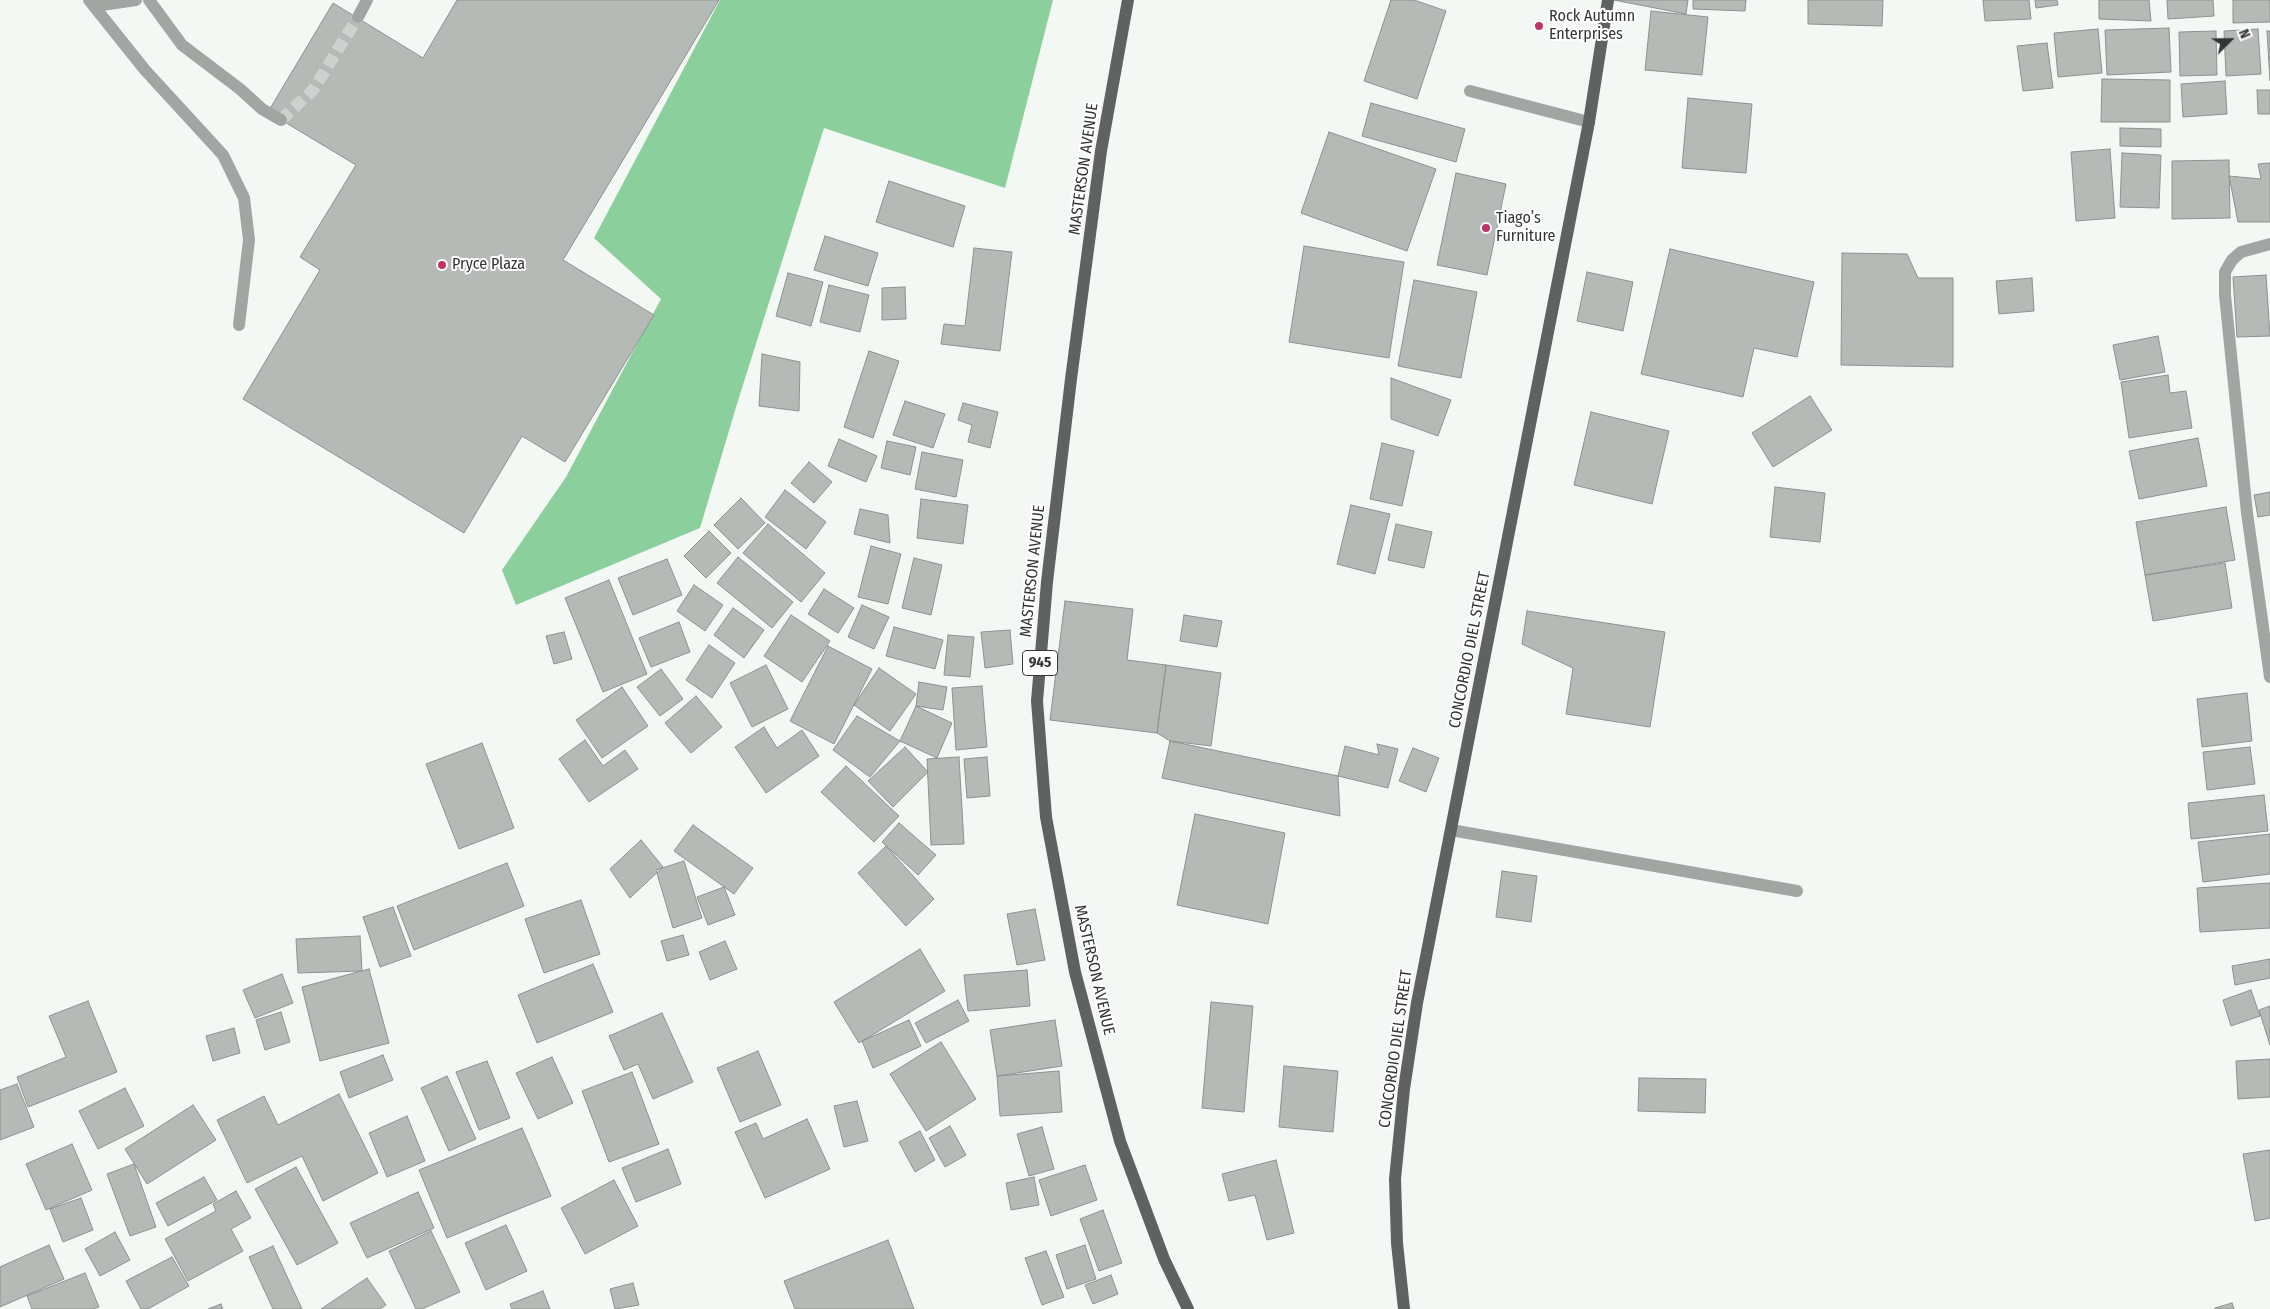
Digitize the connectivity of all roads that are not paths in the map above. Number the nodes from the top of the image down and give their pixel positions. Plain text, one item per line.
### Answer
1 (136, 0) edge
2 (149, 0) edge
3 (367, 0) edge
4 (1128, 0) edge
5 (1608, 0) edge
6 (92, 3) edge
7 (358, 17) tunnel mouth
8 (1470, 91) dead end
9 (282, 120) dead end
10 (1589, 122) junction
11 (2270, 244) edge
12 (239, 325) dead end
13 (2270, 676) edge
14 (1451, 830) junction
15 (1797, 891) dead end
16 (1188, 1309) edge
17 (1404, 1309) edge

1 - 6 street
2 - 9 street
3 - 7 street
4 - 16 main road, MASTERSON AVENUE / 945
5 - 10 main road, CONCORDIO DIEL STREET
6 - 12 street
8 - 10 street
10 - 14 main road, CONCORDIO DIEL STREET
11 - 13 street
14 - 15 street
14 - 17 main road, CONCORDIO DIEL STREET

